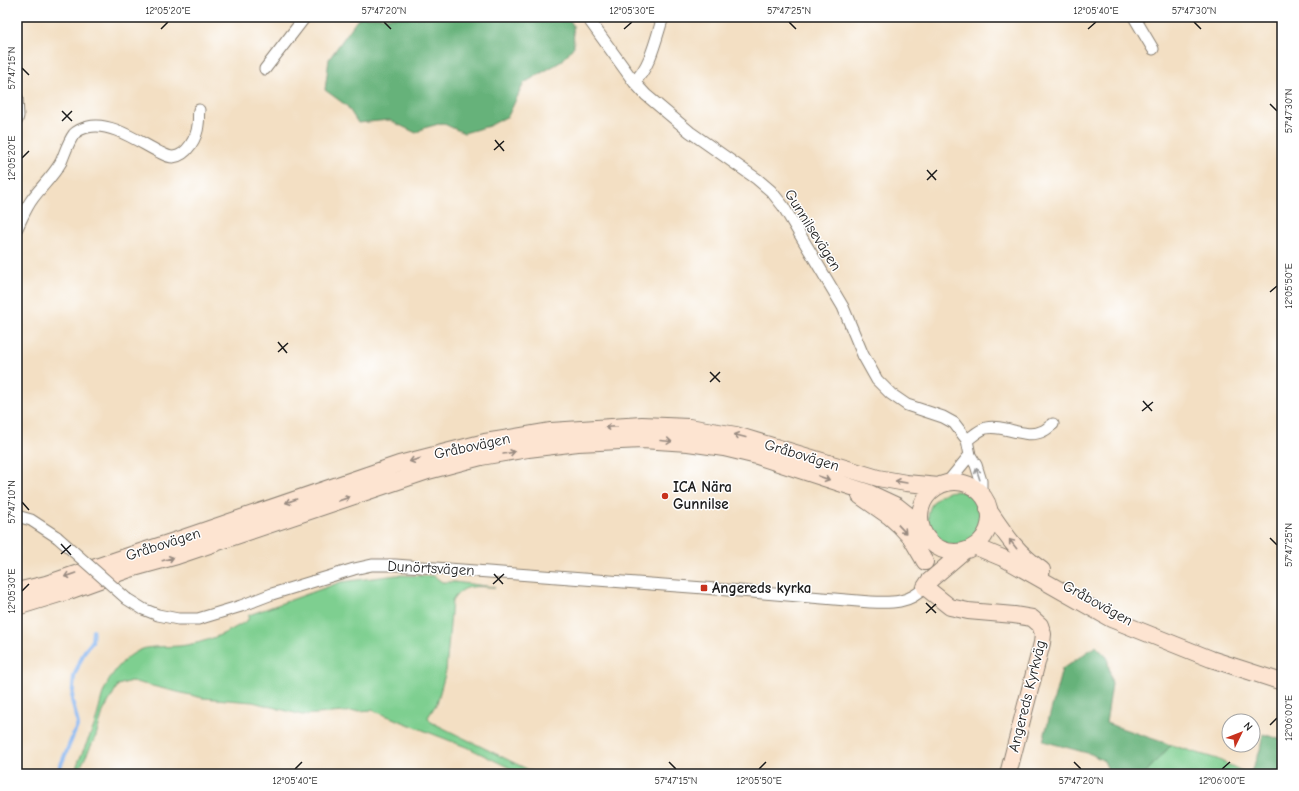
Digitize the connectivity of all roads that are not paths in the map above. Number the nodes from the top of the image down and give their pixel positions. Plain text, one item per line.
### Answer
1 (305, 17) edge
2 (587, 17) edge
3 (663, 17) edge
4 (1134, 17) edge
5 (1153, 49) dead end
6 (265, 69) dead end
7 (634, 82) junction
8 (17, 97) edge
9 (199, 110) dead end
10 (17, 120) edge
11 (17, 228) edge
12 (1053, 424) dead end
13 (968, 440) junction
14 (970, 455) junction
15 (943, 485) junction
16 (849, 487) junction
17 (981, 494) junction
18 (988, 509) junction
19 (17, 516) edge
20 (921, 525) junction
21 (929, 541) junction
22 (969, 549) junction
23 (925, 562) junction
24 (927, 584) junction
25 (17, 591) edge
26 (17, 607) edge
27 (1163, 640) junction
28 (1282, 682) edge
29 (1008, 774) edge

1 - 6 street
2 - 7 street, Gunnilsevägen
3 - 7 street
4 - 5 street
7 - 13 street, Gunnilsevägen
8 - 10 street
9 - 11 street
12 - 13 street
13 - 14 street
14 - 15 street
17 -> 14 street
15 - 17 main road
15 - 20 main road
15 -> 25 main road, Gråbovägen
16 - 20 main road, Gråbovägen
16 -> 23 main road
26 -> 16 main road, Gråbovägen
17 - 18 main road
18 - 22 main road
27 -> 18 main road, Gråbovägen
19 - 24 street, Dunörtsvägen, bridge
20 - 21 main road
21 - 22 main road
21 - 23 main road
22 - 24 main road, Dunörtsvägen
22 - 27 main road, Gråbovägen
23 - 24 main road
24 - 29 main road, Angereds Kyrkväg
27 - 28 main road, Gråbovägen

